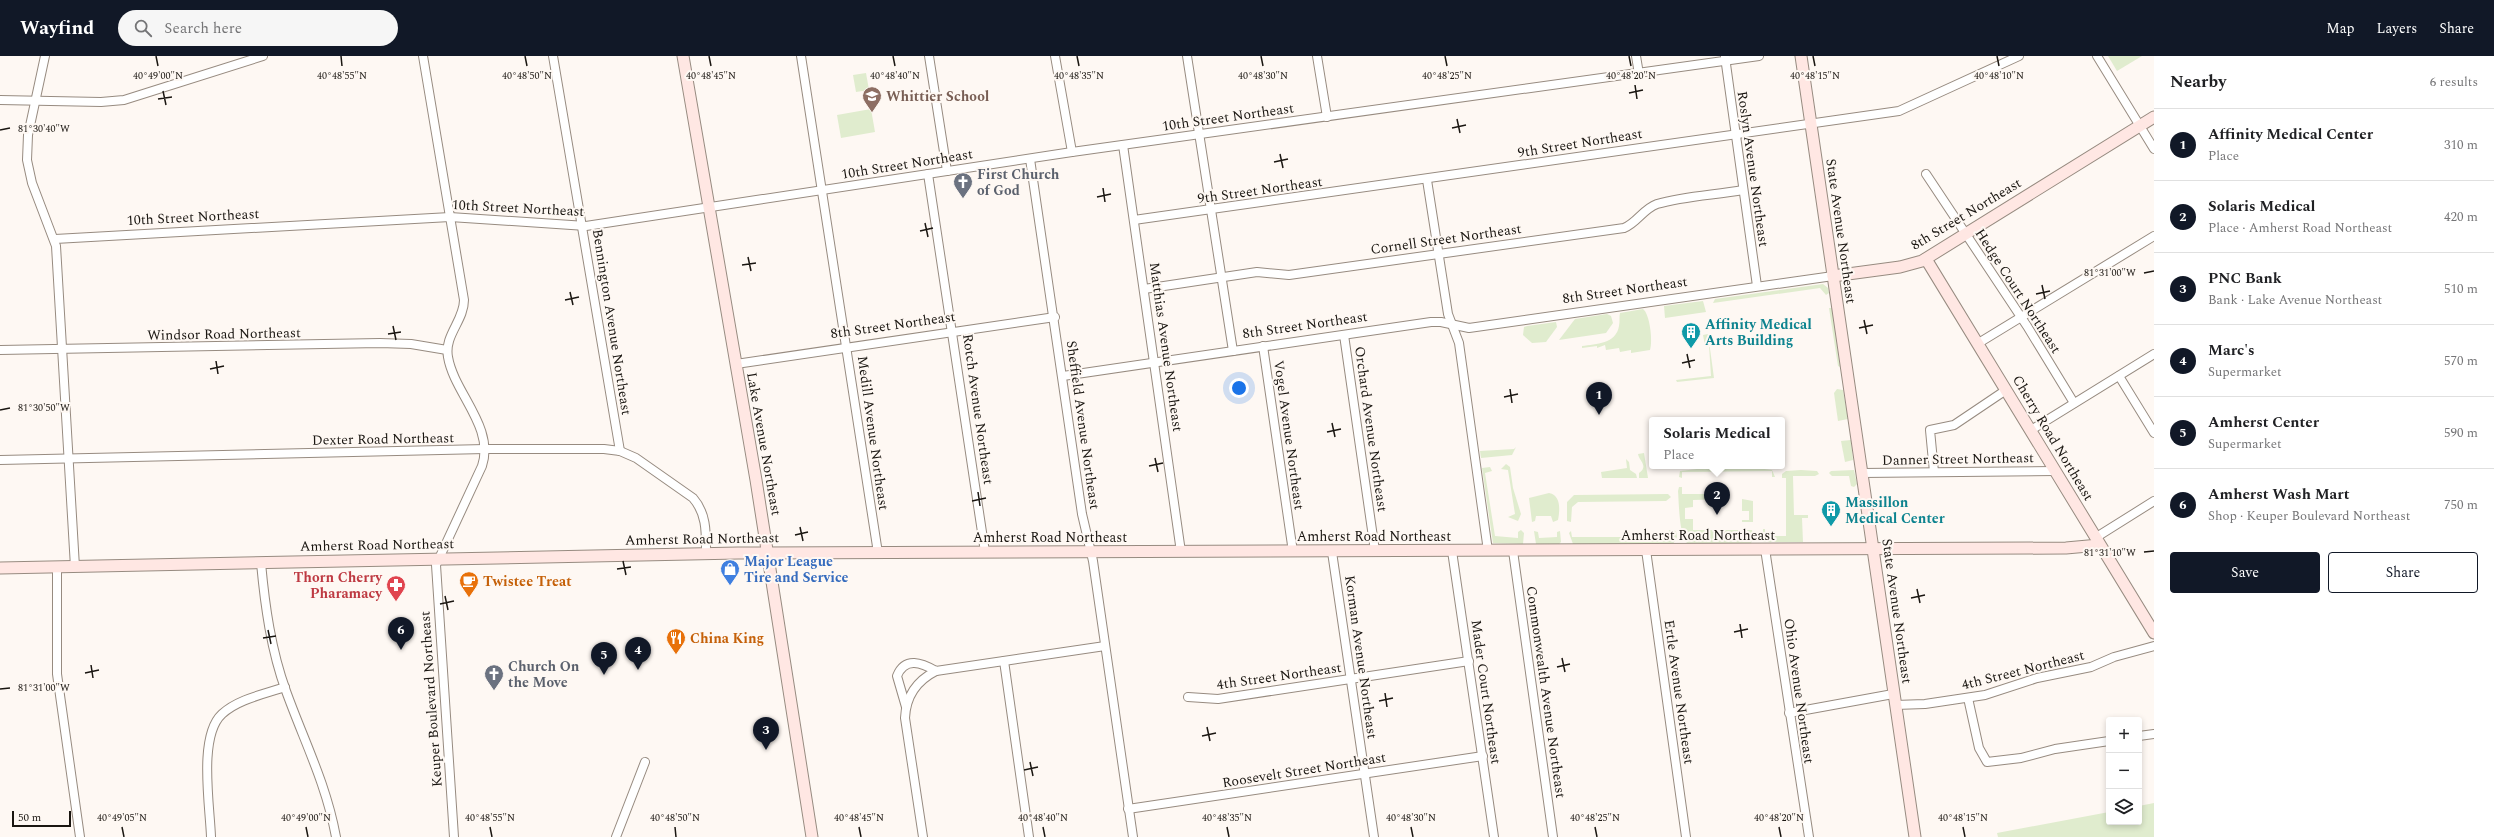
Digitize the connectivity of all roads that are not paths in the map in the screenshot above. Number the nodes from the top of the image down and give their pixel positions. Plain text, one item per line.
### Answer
1 (45, 56) edge
2 (264, 56) edge
3 (423, 56) edge
4 (554, 56) edge
5 (683, 56) edge
6 (801, 56) edge
7 (929, 56) edge
8 (1055, 56) edge
9 (1187, 56) edge
10 (1317, 56) edge
11 (1636, 56) edge
12 (1759, 56) edge
13 (1801, 56) edge
14 (2019, 56) edge
15 (2097, 56) edge
16 (1725, 58) edge
17 (1639, 74) junction
18 (0, 100) edge
19 (34, 100) junction
20 (1327, 117) junction
21 (2154, 117) edge
22 (1811, 124) junction
23 (2140, 126) junction
24 (1200, 134) junction
25 (1734, 134) junction
26 (1123, 145) junction
27 (2154, 149) edge
28 (1072, 152) junction
29 (1030, 159) junction
30 (948, 171) junction
31 (928, 174) junction
32 (1926, 174) dead end
33 (1427, 180) junction
34 (823, 190) junction
35 (1743, 190) junction
36 (710, 207) junction
37 (1212, 210) junction
38 (450, 217) junction
39 (1134, 220) junction
40 (583, 226) junction
41 (1966, 233) junction
42 (2154, 236) edge
43 (54, 239) junction
44 (1438, 253) junction
45 (1926, 259) junction
46 (1833, 276) junction
47 (1222, 278) junction
48 (1757, 286) junction
49 (1144, 289) junction
50 (1054, 317) junction
51 (2021, 318) junction
52 (1452, 324) junction
53 (953, 332) junction
54 (1344, 335) junction
55 (1977, 344) junction
56 (1262, 346) junction
57 (847, 347) junction
58 (0, 350) edge
59 (63, 350) junction
60 (447, 350) junction
61 (1233, 351) junction
62 (2154, 354) edge
63 (1155, 362) junction
64 (736, 364) junction
65 (1063, 376) junction
66 (2119, 376) junction
67 (2006, 390) junction
68 (2074, 403) junction
69 (2031, 430) junction
70 (2154, 433) edge
71 (485, 449) junction
72 (620, 451) junction
73 (69, 458) junction
74 (0, 460) edge
75 (2055, 471) junction
76 (1934, 472) junction
77 (1862, 473) junction
78 (2154, 501) edge
79 (2097, 542) junction
80 (1873, 548) junction
81 (1765, 549) junction
82 (1646, 550) junction
83 (1452, 551) junction
84 (1488, 551) junction
85 (1513, 551) junction
86 (985, 552) junction
87 (1091, 552) junction
88 (1181, 552) junction
89 (1293, 552) junction
90 (1332, 552) junction
91 (1375, 552) junction
92 (768, 553) junction
93 (878, 553) junction
94 (706, 554) junction
95 (437, 559) junction
96 (261, 563) junction
97 (57, 567) junction
98 (75, 567) junction
99 (0, 568) edge
100 (2154, 633) edge
101 (1105, 646) junction
102 (2154, 646) edge
103 (1004, 661) junction
104 (1469, 661) junction
105 (936, 671) junction
106 (1351, 679) junction
107 (285, 687) junction
108 (1188, 697) dead end
109 (1968, 698) junction
110 (1894, 700) junction
111 (906, 707) junction
112 (1789, 713) junction
113 (2154, 734) edge
114 (2142, 736) edge
115 (2106, 742) edge
116 (1483, 756) junction
117 (645, 762) dead end
118 (1365, 774) junction
119 (1128, 809) junction
120 (80, 837) edge
121 (211, 837) edge
122 (336, 837) edge
123 (454, 837) edge
124 (616, 837) edge
125 (812, 837) edge
126 (923, 837) edge
127 (1029, 837) edge
128 (1133, 837) edge
129 (1374, 837) edge
130 (1494, 837) edge
131 (1553, 837) edge
132 (1686, 837) edge
133 (1809, 837) edge
134 (1915, 837) edge

1 - 19 street
2 - 19 street
3 - 38 street
4 - 40 street, Bennington Avenue Northeast
5 - 36 street, Lake Avenue Northeast
6 - 34 street, Medill Avenue Northeast
7 - 30 street
8 - 28 street
9 - 24 street
10 - 20 street
11 - 17 street
12 - 16 street, 10th Street Northeast
13 - 22 street, State Avenue Northeast
14 - 22 street, 9th Street Northeast
15 - 23 street
16 - 17 street, 10th Street Northeast
16 - 25 street, Roslyn Avenue Northeast
17 - 20 street, 10th Street Northeast
18 - 19 street
19 - 43 street
20 - 24 street, 10th Street Northeast
21 - 23 street, 8th Street Northeast
22 - 25 street, 9th Street Northeast
22 - 46 street, State Avenue Northeast
23 - 27 street
23 - 41 street, 8th Street Northeast
24 - 26 street, 10th Street Northeast
24 - 37 street
25 - 33 street, 9th Street Northeast
25 - 35 street, Roslyn Avenue Northeast
26 - 28 street, 10th Street Northeast
26 - 39 street, Matthias Avenue Northeast
28 - 29 street, 10th Street Northeast
29 - 30 street, 10th Street Northeast
29 - 50 street, Sheffield Avenue Northeast
30 - 31 street, 10th Street Northeast
31 - 34 street, 10th Street Northeast
31 - 53 street, Rotch Avenue Northeast
32 - 41 street, Hedge Court Northeast
33 - 37 street, 9th Street Northeast
33 - 44 street
34 - 36 street, 10th Street Northeast
34 - 57 street, Medill Avenue Northeast
35 - 44 street, Cornell Street Northeast
35 - 48 street, Roslyn Avenue Northeast
36 - 40 street, 10th Street Northeast
36 - 64 street, Lake Avenue Northeast
37 - 39 street, 9th Street Northeast
37 - 47 street
38 - 40 street, 10th Street Northeast
38 - 43 street, 10th Street Northeast
38 - 60 street
39 - 49 street, Matthias Avenue Northeast
40 - 72 street, Bennington Avenue Northeast
41 - 45 street, 8th Street Northeast
41 - 51 street, Hedge Court Northeast
42 - 51 street
43 - 59 street
44 - 47 street, Cornell Street Northeast
44 - 52 street
45 - 46 street, 8th Street Northeast
45 - 55 street, Cherry Road Northeast
46 - 48 street, 8th Street Northeast
46 - 77 street, State Avenue Northeast
47 - 49 street, Cornell Street Northeast
47 - 61 street
48 - 52 street, 8th Street Northeast
49 - 63 street, Matthias Avenue Northeast
50 - 53 street, 8th Street Northeast
50 - 65 street, Sheffield Avenue Northeast
51 - 55 street
51 - 68 street, Hedge Court Northeast
52 - 54 street, 8th Street Northeast
52 - 84 street
53 - 57 street, 8th Street Northeast
53 - 86 street, Rotch Avenue Northeast
54 - 56 street, 8th Street Northeast
54 - 91 street, Orchard Avenue Northeast
55 - 67 street, Cherry Road Northeast
56 - 61 street, 8th Street Northeast
56 - 89 street, Vogel Avenue Northeast
57 - 64 street, 8th Street Northeast
57 - 93 street, Medill Avenue Northeast
58 - 59 street, Windsor Road Northeast
59 - 60 street, Windsor Road Northeast
59 - 73 street
60 - 71 street
61 - 63 street, 8th Street Northeast
62 - 66 street
63 - 65 street, 8th Street Northeast
63 - 88 street, Matthias Avenue Northeast
64 - 92 street, Lake Avenue Northeast
65 - 87 street, Sheffield Avenue Northeast
66 - 68 street
66 - 70 street
67 - 69 street, Cherry Road Northeast
67 - 76 street
68 - 69 street
69 - 75 street, Cherry Road Northeast
71 - 72 street, Dexter Road Northeast
71 - 73 street, Dexter Road Northeast
71 - 95 street
72 - 94 street, Dexter Road Northeast
73 - 74 street, Dexter Road Northeast
73 - 98 street
75 - 76 street, Danner Street Northeast
75 - 79 street, Cherry Road Northeast
76 - 77 street, Danner Street Northeast
77 - 80 street, State Avenue Northeast
78 - 79 street
79 - 80 street, Amherst Road Northeast
79 - 100 street, Cherry Road Northeast
80 - 81 street, Amherst Road Northeast
80 - 110 street, State Avenue Northeast
81 - 82 street, Amherst Road Northeast
81 - 112 street, Ohio Avenue Northeast
82 - 85 street, Amherst Road Northeast
82 - 132 street, Ertle Avenue Northeast
83 - 84 street, Amherst Road Northeast
83 - 91 street, Amherst Road Northeast
83 - 104 street, Mader Court Northeast
84 - 85 street, Amherst Road Northeast
85 - 131 street, Commonwealth Avenue Northeast
86 - 87 street, Amherst Road Northeast
86 - 93 street, Amherst Road Northeast
87 - 88 street, Amherst Road Northeast
87 - 101 street, Sheffield Avenue Northeast
88 - 89 street, Amherst Road Northeast
89 - 90 street, Amherst Road Northeast
90 - 91 street, Amherst Road Northeast
90 - 106 street, Korman Avenue Northeast
92 - 93 street, Amherst Road Northeast
92 - 94 street, Amherst Road Northeast
92 - 125 street, Lake Avenue Northeast
94 - 95 street, Amherst Road Northeast
95 - 96 street, Amherst Road Northeast
95 - 123 street, Keuper Boulevard Northeast
96 - 98 street, Amherst Road Northeast
96 - 107 street
97 - 98 street, Amherst Road Northeast
97 - 99 street, Amherst Road Northeast
97 - 120 street
101 - 103 street
101 - 119 street, Sheffield Avenue Northeast
102 - 109 street, 4th Street Northeast
103 - 105 street
103 - 127 street
104 - 106 street, 4th Street Northeast
104 - 116 street, Mader Court Northeast
105 - 111 street
105 - 111 street
106 - 108 street, 4th Street Northeast
106 - 118 street, Korman Avenue Northeast
107 - 121 street
107 - 122 street
109 - 110 street, 4th Street Northeast
109 - 115 street
110 - 112 street, 4th Street Northeast
110 - 134 street, State Avenue Northeast
111 - 126 street
112 - 133 street, Ohio Avenue Northeast
113 - 114 street
116 - 118 street, Roosevelt Street Northeast
116 - 130 street, Mader Court Northeast
117 - 124 street
118 - 119 street, Roosevelt Street Northeast
118 - 129 street, Korman Avenue Northeast
119 - 128 street, Sheffield Avenue Northeast

